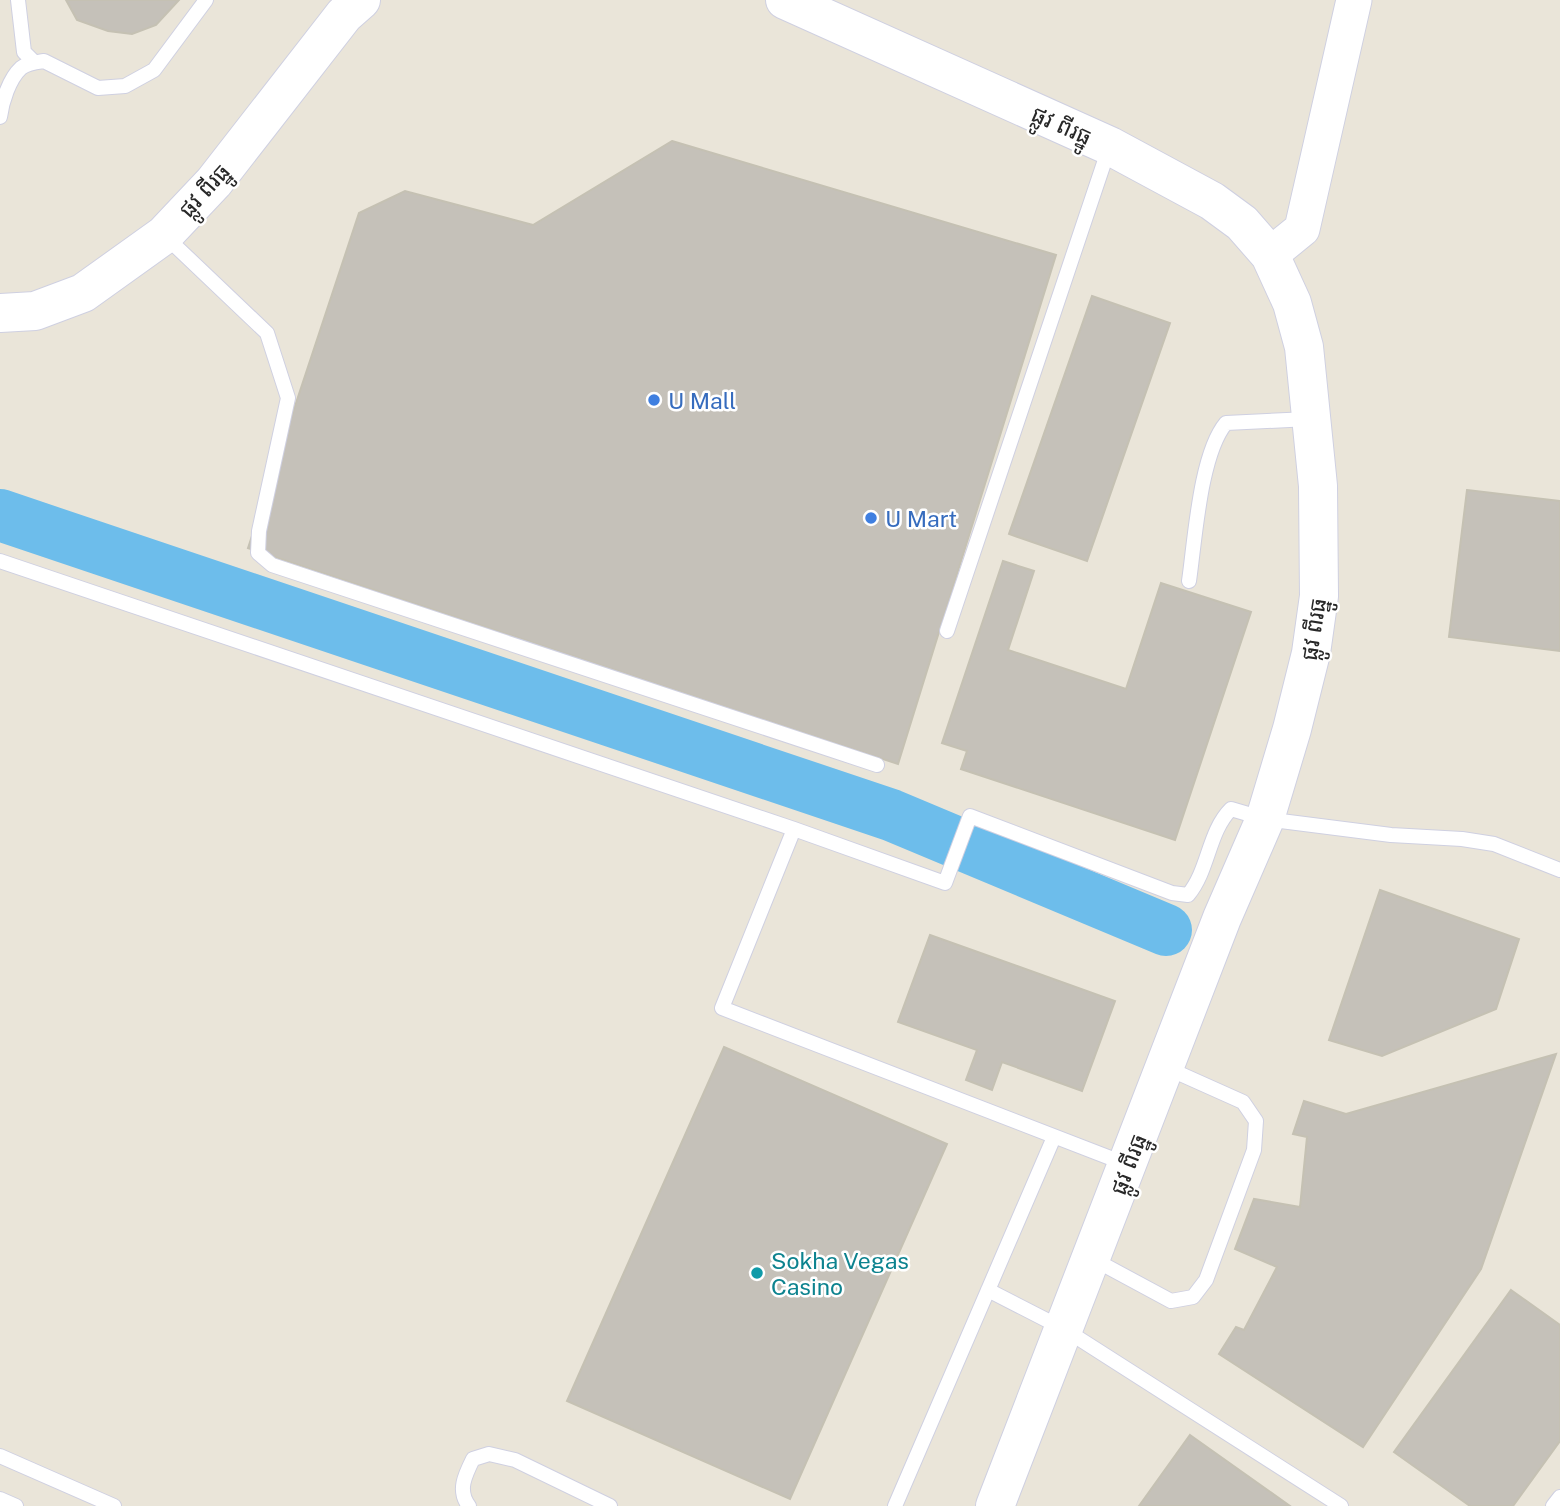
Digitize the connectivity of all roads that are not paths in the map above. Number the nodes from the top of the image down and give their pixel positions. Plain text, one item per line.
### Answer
1 (18, 0) edge
2 (206, 0) edge
3 (361, 0) edge
4 (785, 0) edge
5 (1354, 0) edge
6 (34, 62) junction
7 (1, 98) edge
8 (0, 117) edge
9 (1110, 146) junction
10 (164, 234) junction
11 (1270, 255) junction
12 (0, 313) edge
13 (1312, 419) junction
14 (0, 561) edge
15 (1189, 581) dead end
16 (947, 631) dead end
17 (877, 765) dead end
18 (1265, 819) junction
19 (794, 829) junction
20 (1560, 870) edge
21 (1165, 1068) junction
22 (1054, 1137) junction
23 (1128, 1164) junction
24 (1091, 1258) junction
25 (988, 1290) junction
26 (1063, 1329) junction
27 (0, 1456) edge
28 (1560, 1497) edge
29 (0, 1499) edge
30 (16, 1506) edge
31 (114, 1506) edge
32 (469, 1506) edge
33 (610, 1506) edge
34 (895, 1506) edge
35 (995, 1506) edge
36 (1341, 1506) edge
37 (1553, 1506) edge

1 - 6 lane
2 - 6 lane
3 - 10 main road, ផ្លូវ ពីរធ្នូ
4 - 9 main road, ផ្លូវ ពីរធ្នូ
5 - 11 street
6 - 7 lane
7 - 8 lane
9 - 11 main road, ផ្លូវ ពីរធ្នូ
9 - 16 lane
10 - 12 main road, ផ្លូវ ពីរធ្នូ
10 - 17 lane
11 - 13 main road, ផ្លូវ ពីរធ្នូ
13 - 15 lane
13 - 18 main road, ផ្លូវ ពីរធ្នូ
14 - 19 lane
18 - 19 lane
18 - 20 lane
18 - 21 main road, ផ្លូវ ពីរធ្នូ
19 - 22 lane
21 - 23 main road, ផ្លូវ ពីរធ្នូ
21 - 24 lane
22 - 23 lane
22 - 25 lane
23 - 24 main road, ផ្លូវ ពីរធ្នូ
24 - 26 main road, ផ្លូវ ពីរធ្នូ
25 - 26 lane
25 - 34 lane
26 - 35 main road, ផ្លូវ ពីរធ្នូ
26 - 36 lane
27 - 31 lane
28 - 37 lane
29 - 30 lane
32 - 33 lane

